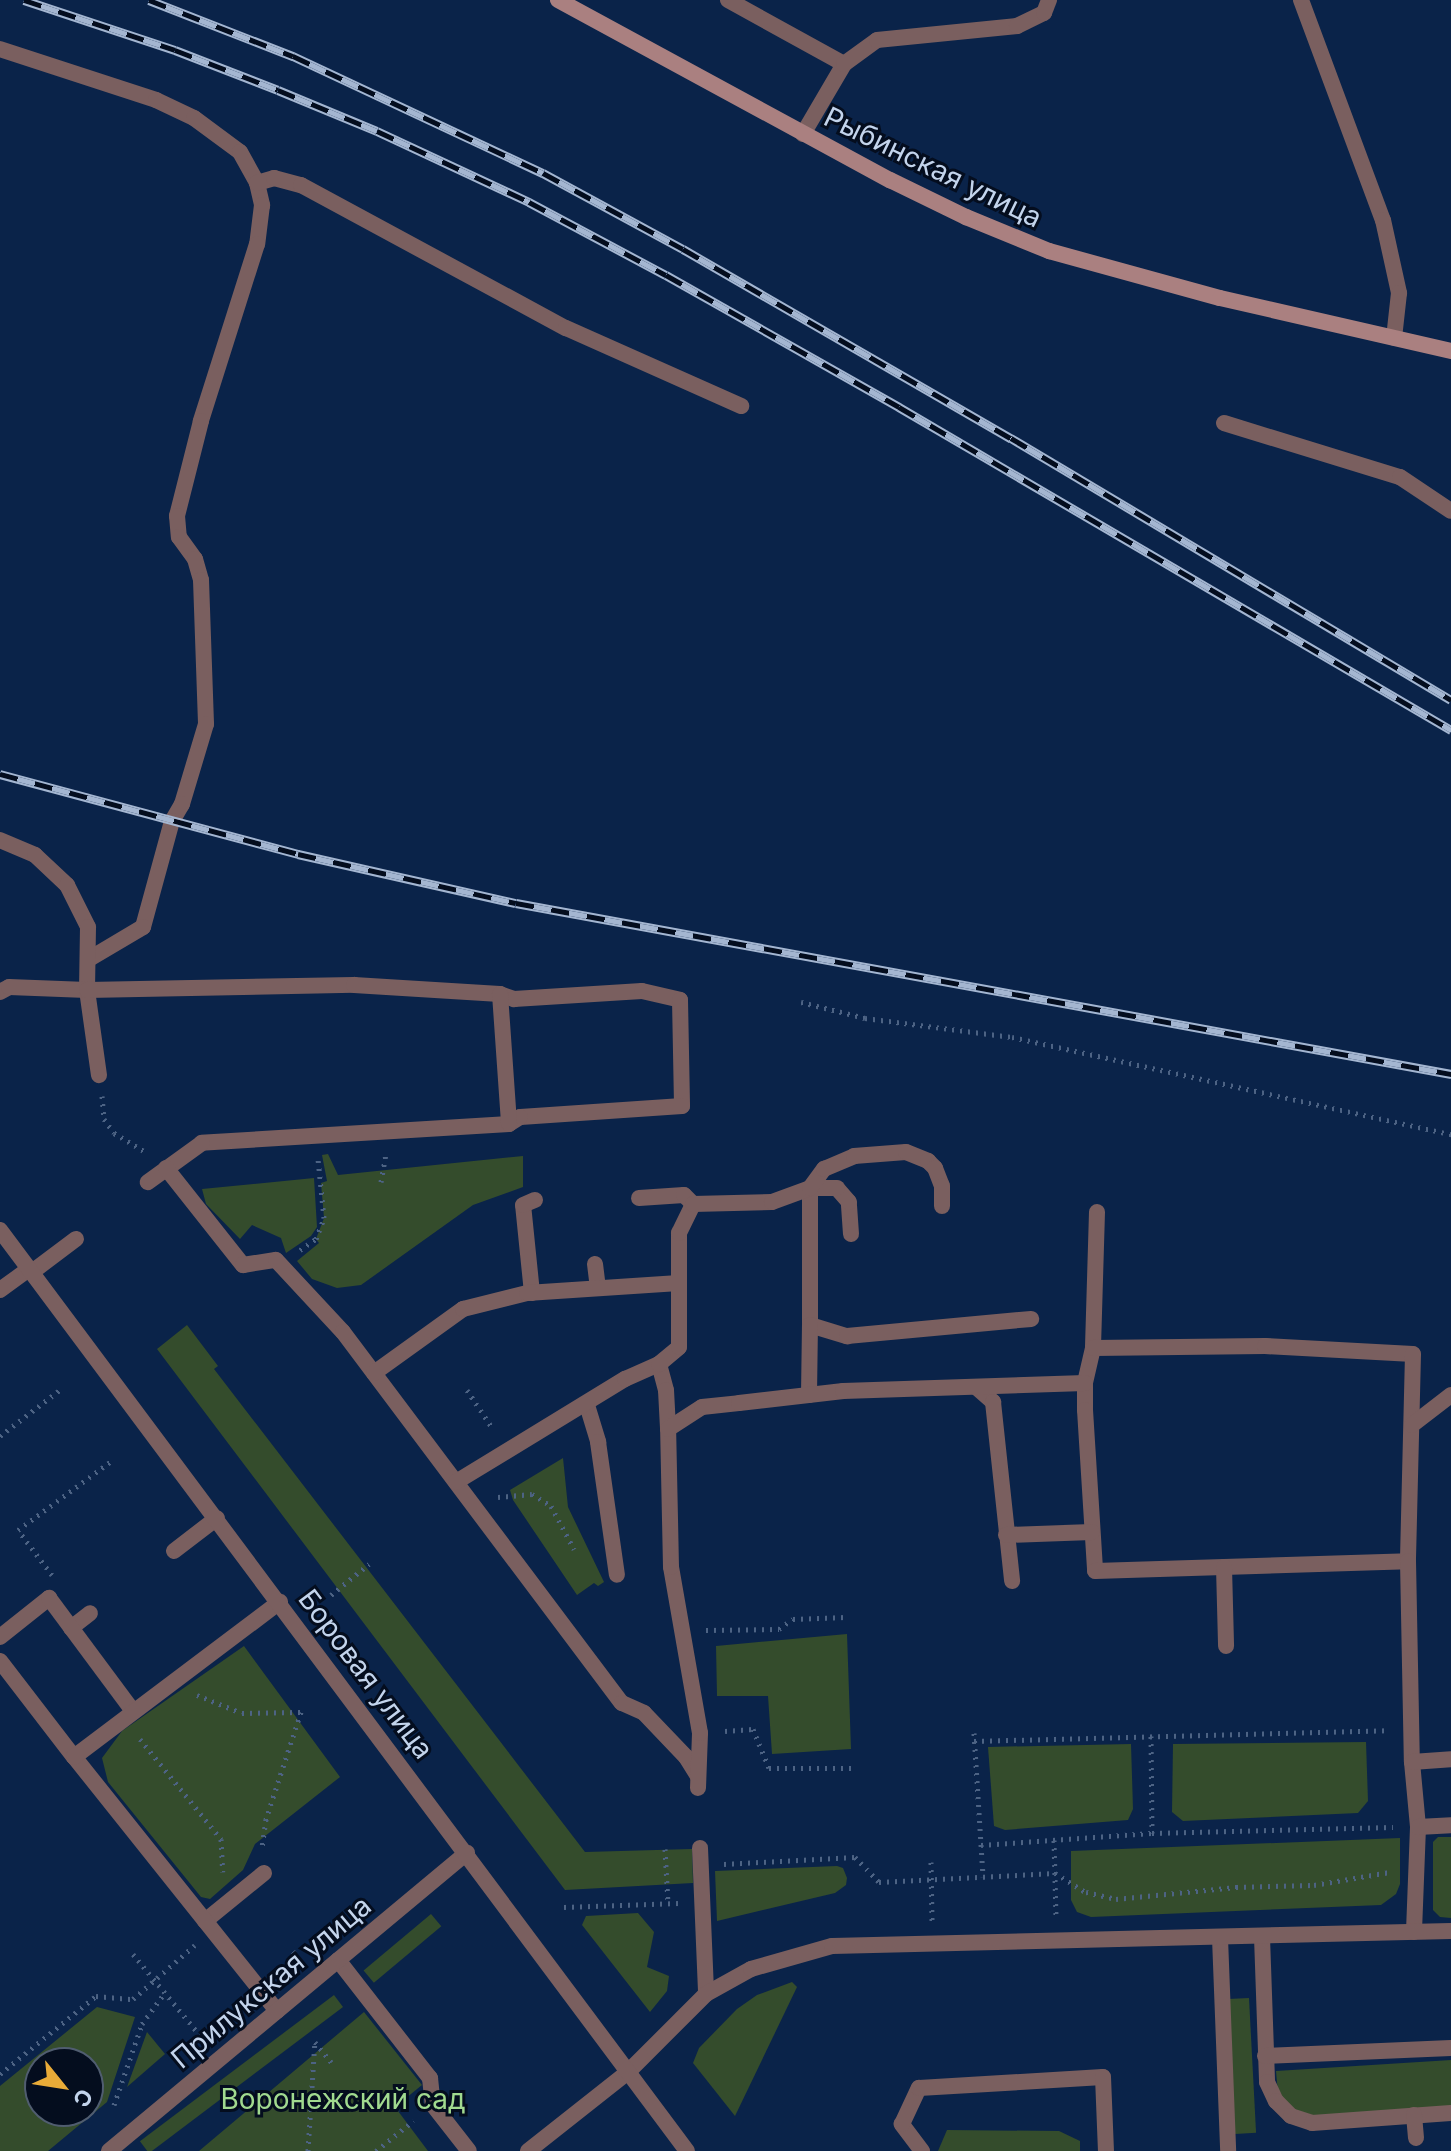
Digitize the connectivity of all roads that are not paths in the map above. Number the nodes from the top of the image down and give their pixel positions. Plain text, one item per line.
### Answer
1 (558, 0) edge
2 (728, 0) edge
3 (1049, 0) edge
4 (1301, 0) edge
5 (0, 49) edge
6 (844, 64) junction
7 (803, 134) junction
8 (257, 183) junction
9 (1394, 338) junction
10 (1451, 351) edge
11 (741, 406) dead end
12 (1224, 423) dead end
13 (1451, 511) edge
14 (0, 840) edge
15 (89, 959) junction
16 (87, 990) junction
17 (0, 992) edge
18 (500, 994) junction
19 (99, 1075) road end
20 (509, 1124) junction
21 (166, 1168) junction
22 (148, 1182) dead end
23 (810, 1188) junction
24 (639, 1198) dead end
25 (535, 1200) dead end
26 (693, 1204) junction
27 (942, 1206) dead end
28 (1097, 1212) dead end
29 (0, 1230) edge
30 (851, 1234) dead end
31 (76, 1239) dead end
32 (595, 1264) dead end
33 (30, 1270) junction
34 (679, 1283) junction
35 (598, 1287) junction
36 (0, 1290) edge
37 (532, 1293) junction
38 (1031, 1319) dead end
39 (810, 1325) junction
40 (1093, 1348) junction
41 (659, 1364) junction
42 (374, 1373) junction
43 (1085, 1383) junction
44 (737, 1385) dead end
45 (976, 1387) junction
46 (809, 1395) junction
47 (1451, 1395) edge
48 (739, 1403) junction
49 (587, 1405) junction
50 (1412, 1425) junction
51 (668, 1429) junction
52 (456, 1482) junction
53 (217, 1518) junction
54 (1092, 1532) junction
55 (1006, 1535) junction
56 (174, 1551) dead end
57 (1408, 1561) junction
58 (1224, 1567) junction
59 (617, 1575) dead end
60 (1012, 1581) dead end
61 (280, 1602) junction
62 (90, 1613) dead end
63 (71, 1628) junction
64 (0, 1637) edge
65 (1226, 1646) dead end
66 (0, 1661) edge
67 (129, 1715) junction
68 (74, 1757) junction
69 (1451, 1759) edge
70 (1412, 1762) junction
71 (1451, 1825) edge
72 (1418, 1827) junction
73 (467, 1853) junction
74 (700, 1857) road end
75 (264, 1873) road end
76 (209, 1926) junction
77 (1451, 1931) edge
78 (1414, 1932) junction
79 (1262, 1937) junction
80 (1220, 1938) junction
81 (338, 1960) junction
82 (706, 1994) junction
83 (277, 2011) junction
84 (1451, 2048) edge
85 (1265, 2056) junction
86 (628, 2072) junction
87 (1451, 2113) edge
88 (1414, 2115) junction
89 (1416, 2138) dead end
90 (109, 2151) edge
91 (469, 2151) edge
92 (528, 2151) edge
93 (687, 2151) edge
94 (922, 2151) edge
95 (1106, 2151) edge
96 (1228, 2151) edge

1 - 7 main road, Рыбинская улица
2 - 6 street
3 - 6 street
4 - 9 street
5 - 8 street
6 - 7 street
7 - 9 main road, Рыбинская улица
8 - 11 street
8 - 15 street
9 - 10 main road, Рыбинская улица
12 - 13 street
14 - 15 street
15 - 16 street
16 - 17 street
16 - 18 street
16 - 19 street
18 - 20 street
18 - 20 street
20 - 21 street
21 - 22 street
21 - 42 street
23 - 26 street
23 - 27 street
23 - 30 street
23 - 39 street
24 - 26 street
25 - 37 street
26 - 34 street
28 - 40 street
29 - 33 street, Боровая улица
31 - 33 street
32 - 35 street
33 - 36 street
33 - 53 street, Боровая улица
34 - 35 street
34 - 41 street
35 - 37 street
37 - 42 street
38 - 39 street
39 - 46 street
40 - 43 street
40 - 50 street
41 - 49 street
41 - 51 street
42 - 52 street
43 - 45 street
43 - 54 street
44 - 48 street
45 - 46 street
45 - 55 street
46 - 48 street
47 - 50 street
48 - 51 street
49 - 52 street
49 - 59 street
50 - 57 street
51 - 52 street
53 - 56 street
53 - 61 street, Боровая улица
54 - 55 street
54 - 58 street
55 - 60 street
57 - 58 street
57 - 70 street
58 - 65 street
61 - 67 street
61 - 73 street, Боровая улица
62 - 63 street
63 - 64 street
63 - 67 street
66 - 68 street
67 - 68 street
68 - 76 street
69 - 70 street
70 - 72 street
71 - 72 street
72 - 78 street
73 - 81 street, Прилукская улица
73 - 86 street, Боровая улица
74 - 82 street
75 - 76 street
76 - 83 street
77 - 78 street
78 - 79 street
79 - 80 street
79 - 85 street
80 - 82 street
80 - 96 street
81 - 83 street, Прилукская улица
81 - 91 street
82 - 86 street
83 - 90 street, Прилукская улица
84 - 85 street
85 - 88 street
86 - 92 street
86 - 93 street, Боровая улица
87 - 88 street
88 - 89 street
94 - 95 street

